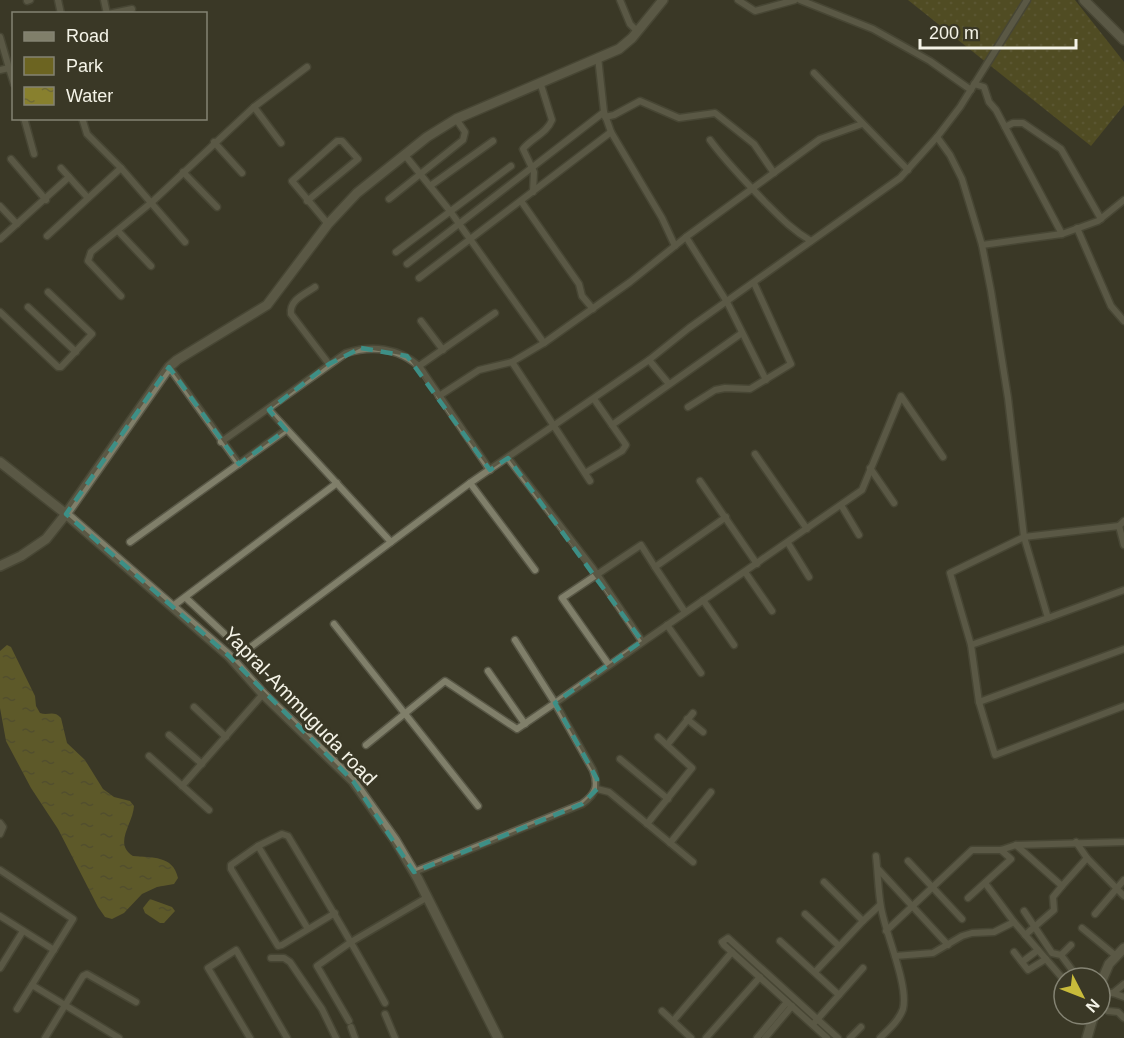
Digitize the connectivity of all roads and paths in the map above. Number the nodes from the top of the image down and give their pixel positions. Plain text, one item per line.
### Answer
1 (620, 0) edge
2 (663, 0) edge
3 (738, 0) edge
4 (795, 0) edge
5 (800, 0) edge
6 (1027, 0) edge
7 (1084, 0) edge
8 (132, 9) dead end
9 (117, 12) edge
10 (637, 32) junction
11 (0, 37) edge
12 (1124, 40) edge
13 (598, 57) junction
14 (307, 67) dead end
15 (9, 68) junction
16 (0, 70) edge
17 (814, 73) dead end
18 (12, 78) edge
19 (540, 81) junction
20 (972, 87) junction
21 (254, 107) junction
22 (605, 114) junction
23 (456, 118) junction
24 (25, 120) edge
25 (83, 120) edge
26 (862, 124) junction
27 (1005, 127) junction
28 (611, 132) junction
29 (937, 137) junction
30 (711, 140) dead end
31 (493, 141) dead end
32 (214, 142) junction
33 (281, 143) dead end
34 (34, 154) dead end
35 (404, 154) junction
36 (11, 159) dead end
37 (511, 166) dead end
38 (61, 168) dead end
39 (121, 168) junction
40 (532, 168) junction
41 (908, 170) junction
42 (183, 172) junction
43 (242, 173) dead end
44 (774, 173) junction
45 (421, 174) junction
46 (69, 177) junction
47 (430, 186) junction
48 (752, 189) junction
49 (533, 193) junction
50 (88, 198) junction
51 (389, 199) dead end
52 (46, 200) junction
53 (1124, 200) edge
54 (307, 201) junction
55 (521, 201) junction
56 (152, 202) junction
57 (0, 206) edge
58 (217, 207) dead end
59 (450, 211) junction
60 (1101, 219) junction
61 (17, 224) junction
62 (328, 224) junction
63 (459, 224) junction
64 (1077, 228) junction
65 (118, 231) junction
66 (1062, 234) junction
67 (47, 236) dead end
68 (686, 237) junction
69 (0, 238) edge
70 (470, 239) junction
71 (810, 241) junction
72 (185, 242) dead end
73 (982, 245) junction
74 (675, 246) junction
75 (396, 252) dead end
76 (407, 264) dead end
77 (151, 266) dead end
78 (419, 278) dead end
79 (754, 284) junction
80 (315, 287) dead end
81 (48, 292) dead end
82 (121, 296) dead end
83 (727, 302) junction
84 (28, 307) dead end
85 (593, 309) junction
86 (0, 312) edge
87 (495, 313) dead end
88 (421, 321) dead end
89 (1124, 321) edge
90 (742, 333) junction
91 (544, 343) junction
92 (443, 350) junction
93 (76, 352) junction
94 (649, 360) junction
95 (512, 362) junction
96 (329, 364) junction
97 (419, 366) junction
98 (169, 367) junction
99 (766, 380) junction
100 (669, 384) junction
101 (439, 396) junction
102 (594, 399) junction
103 (688, 407) dead end
104 (269, 410) junction
105 (553, 424) junction
106 (612, 425) junction
107 (286, 430) junction
108 (221, 442) junction
109 (755, 454) dead end
110 (943, 457) dead end
111 (508, 458) junction
112 (0, 462) edge
113 (239, 464) junction
114 (870, 468) junction
115 (490, 470) junction
116 (585, 473) junction
117 (590, 481) dead end
118 (700, 481) dead end
119 (337, 483) junction
120 (470, 483) junction
121 (894, 503) dead end
122 (841, 505) junction
123 (66, 514) junction
124 (726, 517) junction
125 (1122, 523) edge
126 (807, 529) junction
127 (859, 535) dead end
128 (1024, 537) junction
129 (130, 542) dead end
130 (391, 542) junction
131 (788, 543) junction
132 (1124, 545) edge
133 (757, 564) junction
134 (0, 566) edge
135 (655, 567) junction
136 (535, 570) dead end
137 (745, 572) junction
138 (597, 574) junction
139 (809, 577) dead end
140 (1124, 590) edge
141 (186, 598) dead end
142 (703, 600) junction
143 (173, 606) junction
144 (772, 611) dead end
145 (685, 612) junction
146 (1048, 618) junction
147 (334, 624) dead end
148 (667, 625) junction
149 (515, 640) dead end
150 (642, 642) junction
151 (734, 645) dead end
152 (970, 645) junction
153 (1124, 649) edge
154 (609, 664) junction
155 (488, 672) dead end
156 (701, 674) dead end
157 (263, 694) junction
158 (979, 702) junction
159 (555, 703) junction
160 (1124, 706) edge
161 (194, 707) dead end
162 (693, 713) dead end
163 (405, 714) junction
164 (687, 719) junction
165 (525, 724) junction
166 (703, 732) dead end
167 (168, 735) dead end
168 (226, 736) junction
169 (658, 736) dead end
170 (366, 745) dead end
171 (667, 745) junction
172 (149, 756) dead end
173 (620, 759) dead end
174 (202, 764) junction
175 (182, 786) junction
176 (597, 789) junction
177 (711, 792) dead end
178 (668, 799) junction
179 (478, 806) dead end
180 (209, 810) dead end
181 (0, 823) edge
182 (647, 824) junction
183 (0, 834) edge
184 (1076, 842) junction
185 (1124, 842) edge
186 (670, 843) junction
187 (1016, 845) junction
188 (258, 846) junction
189 (1001, 850) junction
190 (876, 856) dead end
191 (1087, 858) junction
192 (908, 861) dead end
193 (693, 862) dead end
194 (878, 869) junction
195 (0, 870) edge
196 (414, 872) junction
197 (1124, 880) edge
198 (824, 882) dead end
199 (986, 883) junction
200 (1062, 886) junction
201 (933, 887) junction
202 (1116, 888) junction
203 (1124, 896) edge
204 (426, 898) junction
205 (968, 898) dead end
206 (880, 905) junction
207 (912, 908) junction
208 (1024, 911) dead end
209 (334, 914) junction
210 (805, 914) dead end
211 (1095, 914) dead end
212 (0, 916) edge
213 (962, 919) dead end
214 (863, 921) junction
215 (1014, 922) junction
216 (1035, 926) junction
217 (1082, 928) dead end
218 (308, 929) junction
219 (23, 931) junction
220 (886, 931) junction
221 (1025, 935) junction
222 (780, 941) dead end
223 (351, 942) junction
224 (948, 945) junction
225 (1071, 945) dead end
226 (839, 946) junction
227 (54, 950) junction
228 (1038, 950) junction
229 (1014, 951) dead end
230 (732, 952) junction
231 (1121, 953) edge
232 (1061, 955) junction
233 (895, 956) junction
234 (271, 958) dead end
235 (1046, 959) junction
236 (1022, 962) junction
237 (1, 965) edge
238 (1052, 966) edge
239 (1069, 966) edge
240 (1107, 966) edge
241 (863, 968) dead end
242 (815, 972) junction
243 (760, 977) junction
244 (1124, 984) edge
245 (32, 985) junction
246 (1113, 993) joint
247 (839, 995) junction
248 (1124, 997) edge
249 (136, 1002) dead end
250 (385, 1003) dead end
251 (790, 1004) junction
252 (65, 1005) junction
253 (17, 1009) dead end
254 (662, 1011) dead end
255 (385, 1014) dead end
256 (673, 1021) junction
257 (815, 1022) junction
258 (861, 1027) dead end
259 (107, 1031) junction
260 (769, 1034) edge
261 (45, 1038) edge
262 (103, 1038) edge
263 (119, 1038) edge
264 (250, 1038) edge
265 (287, 1038) edge
266 (336, 1038) edge
267 (355, 1038) edge
268 (395, 1038) edge
269 (498, 1038) edge
270 (691, 1038) edge
271 (706, 1038) edge
272 (757, 1038) edge
273 (827, 1038) edge
274 (838, 1038) edge
275 (850, 1038) edge
276 (880, 1038) edge

1 - 10 street
2 - 10 street
3 - 4 street
5 - 20 street
6 - 20 street
7 - 12 street
8 - 9 street
10 - 13 street
11 - 15 street
13 - 19 street
13 - 22 street
14 - 21 street
15 - 16 street
15 - 18 street
17 - 26 street
19 - 23 street
19 - 40 street
20 - 27 street
20 - 29 street
21 - 32 street
21 - 33 street
22 - 28 street
22 - 40 street
22 - 44 street
23 - 35 street
23 - 45 street
24 - 34 street
25 - 39 street
26 - 41 street
26 - 44 street
27 - 60 street
27 - 66 street
28 - 49 street
28 - 74 street
29 - 41 street
29 - 73 street
30 - 48 street
31 - 47 street
32 - 42 street
32 - 43 street
35 - 45 street
35 - 62 street
36 - 52 street
37 - 59 street
38 - 46 street
39 - 50 street
39 - 56 street
40 - 49 street
40 - 63 street
41 - 71 street
42 - 56 street
42 - 58 street
44 - 48 street
45 - 47 street
45 - 51 street
46 - 50 street
46 - 52 street
47 - 59 street
48 - 68 street
48 - 71 street
49 - 55 street
50 - 67 street
52 - 61 street
53 - 60 street
54 - 54 street
54 - 62 street
55 - 70 street
55 - 85 street
56 - 65 street
56 - 72 street
57 - 61 street
59 - 63 street
59 - 75 street
60 - 64 street
61 - 69 street
62 - 98 street
63 - 70 street
63 - 76 street
64 - 66 street
64 - 89 street
65 - 77 street
65 - 82 street
66 - 73 street
68 - 74 street
68 - 83 street
70 - 78 street
70 - 91 street
71 - 79 street
73 - 128 street
74 - 85 street
79 - 83 street
79 - 99 street
80 - 96 street
81 - 93 street
83 - 90 street
83 - 94 street
84 - 93 street
85 - 91 street
86 - 93 street
87 - 92 street
88 - 92 street
90 - 99 street
90 - 100 street
91 - 95 street
92 - 97 street
94 - 100 street
94 - 102 street
95 - 101 street
95 - 105 street
96 - 97 street
96 - 104 street
97 - 101 street
98 - 108 street
98 - 123 street
99 - 103 street
100 - 106 street
101 - 115 street
102 - 105 street
102 - 106 street
104 - 107 street
104 - 108 street
105 - 111 street
105 - 116 street
106 - 116 street
107 - 113 street
107 - 119 street
108 - 113 street
109 - 126 street
110 - 114 street
111 - 115 street
111 - 138 street
112 - 123 street, Yapral-Ammuguda road
113 - 129 street
114 - 121 street
114 - 122 street
115 - 120 street
116 - 117 street
118 - 124 street
119 - 130 street
119 - 143 street
120 - 130 street
120 - 136 street
122 - 126 street
122 - 127 street
123 - 134 street
123 - 143 street, Yapral-Ammuguda road
124 - 133 street
124 - 135 street
125 - 128 street
125 - 132 street
126 - 131 street
128 - 146 street
128 - 152 street
130 - 141 street
131 - 133 street
131 - 139 street
133 - 137 street
135 - 138 street
135 - 145 street
137 - 142 street
137 - 144 street
138 - 150 street
138 - 154 street
140 - 146 street
142 - 145 street
142 - 151 street
143 - 157 street, Yapral-Ammuguda road
145 - 148 street
146 - 152 street
147 - 163 street
148 - 150 street
148 - 156 street
149 - 159 street
150 - 154 street
152 - 158 street
153 - 158 street
154 - 159 street
155 - 165 street
157 - 168 street
157 - 196 street, Yapral-Ammuguda road
158 - 160 street
159 - 165 street
159 - 176 street
161 - 168 street
162 - 164 street
163 - 165 street
163 - 170 street
163 - 179 street
164 - 166 street
164 - 171 street
167 - 174 street
168 - 174 street
169 - 171 street
171 - 178 street
172 - 175 street
173 - 178 street
174 - 175 street
175 - 180 street
176 - 182 street
176 - 196 street
177 - 186 street
178 - 182 street
181 - 183 street
182 - 186 street
184 - 185 street
184 - 187 street
184 - 191 street
186 - 193 street
187 - 189 street
187 - 200 street
188 - 209 street
188 - 218 street
188 - 218 street
189 - 199 street
189 - 201 street
190 - 194 street
191 - 200 street
191 - 202 street
192 - 201 street
194 - 206 street
194 - 207 street
195 - 227 street
196 - 204 street, Yapral-Ammuguda road
197 - 202 street
198 - 214 street
199 - 205 street
199 - 215 street
200 - 216 street
201 - 207 street
201 - 213 street
202 - 203 street
202 - 211 street
204 - 223 street
204 - 269 street, Yapral-Ammuguda road
206 - 214 street
206 - 220 street
207 - 220 street
207 - 224 street
208 - 216 street
209 - 218 street
209 - 223 street
210 - 226 street
212 - 219 street
214 - 226 street
215 - 221 street
215 - 224 street
216 - 221 street
216 - 232 street
217 - 231 street
219 - 227 street
219 - 237 street
220 - 233 street
221 - 228 street
222 - 242 street
223 - 250 street
223 - 267 street
224 - 233 street
225 - 232 street
226 - 242 street
227 - 245 street
228 - 235 street
228 - 236 street
229 - 236 street
230 - 243 street
230 - 256 street
230 - 257 street
231 - 240 street
232 - 239 street
233 - 276 street
234 - 266 street
235 - 236 street
235 - 238 street
241 - 247 street
242 - 247 street
243 - 251 street
243 - 271 street
244 - 246 street
245 - 252 street
245 - 253 street
246 - 248 street
247 - 257 street
249 - 252 street
251 - 257 street
251 - 260 street
252 - 259 street
252 - 261 street
254 - 256 street
255 - 268 street
256 - 270 street
257 - 273 street
257 - 274 street
258 - 275 street
259 - 262 street
259 - 263 street
260 - 272 street
264 - 265 street

